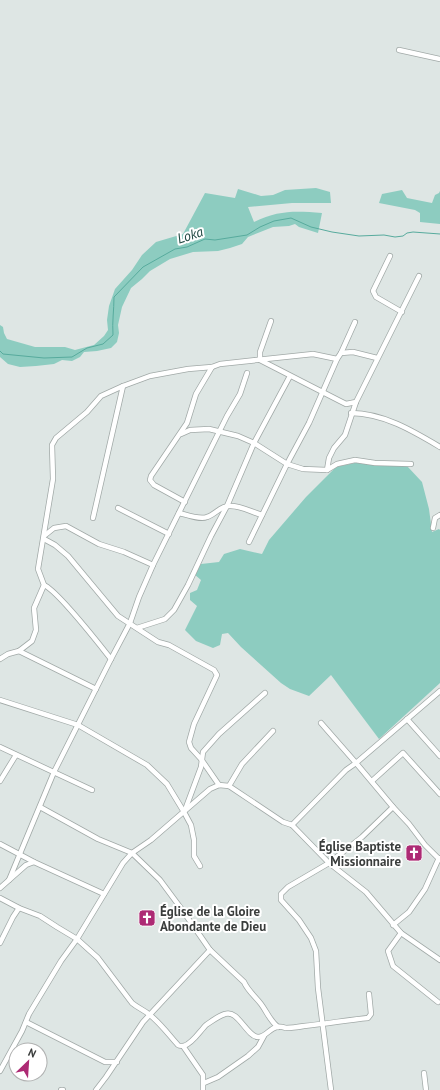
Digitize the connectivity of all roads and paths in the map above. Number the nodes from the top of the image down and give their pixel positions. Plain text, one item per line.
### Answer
1 (399, 50) dead end
2 (440, 58) edge
3 (390, 256) dead end
4 (419, 276) dead end
5 (402, 312) junction
6 (271, 321) dead end
7 (355, 322) dead end
8 (341, 353) junction
9 (377, 358) junction
10 (336, 359) junction
11 (260, 360) junction
12 (212, 367) junction
13 (247, 373) dead end
14 (290, 376) junction
15 (123, 386) junction
16 (322, 392) junction
17 (356, 402) junction
18 (351, 413) junction
19 (220, 431) junction
20 (180, 434) junction
21 (254, 443) junction
22 (440, 447) edge
23 (287, 464) junction
24 (411, 464) dead end
25 (327, 470) junction
26 (185, 502) junction
27 (227, 506) junction
28 (118, 508) dead end
29 (179, 513) junction
30 (262, 515) junction
31 (440, 515) edge
32 (93, 518) dead end
33 (433, 528) dead end
34 (169, 534) junction
35 (44, 537) junction
36 (249, 542) dead end
37 (153, 565) junction
38 (44, 585) junction
39 (130, 623) junction
40 (137, 628) junction
41 (19, 651) junction
42 (111, 658) junction
43 (0, 659) edge
44 (96, 689) junction
45 (440, 692) edge
46 (265, 693) dead end
47 (0, 700) edge
48 (407, 719) junction
49 (321, 723) dead end
50 (78, 725) junction
51 (273, 731) dead end
52 (0, 747) edge
53 (16, 755) junction
54 (440, 756) edge
55 (201, 759) junction
56 (356, 763) junction
57 (54, 772) junction
58 (0, 781) edge
59 (372, 781) junction
60 (218, 785) junction
61 (229, 786) junction
62 (92, 790) dead end
63 (440, 794) edge
64 (40, 807) junction
65 (393, 807) junction
66 (184, 812) junction
67 (292, 825) junction
68 (0, 844) edge
69 (19, 853) junction
70 (132, 853) junction
71 (440, 859) edge
72 (34, 862) junction
73 (329, 863) junction
74 (200, 866) dead end
75 (9, 880) junction
76 (0, 888) edge
77 (104, 894) junction
78 (0, 898) edge
79 (19, 908) junction
80 (393, 925) junction
81 (401, 933) junction
82 (77, 939) junction
83 (0, 943) edge
84 (210, 950) junction
85 (440, 960) edge
86 (369, 994) dead end
87 (438, 1002) dead end
88 (151, 1015) junction
89 (26, 1022) junction
90 (323, 1023) junction
91 (278, 1026) junction
92 (264, 1036) junction
93 (183, 1046) junction
94 (117, 1062) junction
95 (0, 1071) edge
96 (424, 1073) dead end
97 (204, 1083) junction
98 (96, 1090) edge
99 (203, 1090) edge
100 (331, 1090) edge
101 (426, 1090) edge

1 - 2 street
3 - 5 street
4 - 5 street
5 - 9 street
6 - 11 street
7 - 8 street
8 - 9 street
8 - 10 street
9 - 17 street
10 - 11 street
10 - 16 street
11 - 12 street
11 - 14 street
12 - 15 street
12 - 20 street
13 - 19 street
14 - 16 street
14 - 21 street
15 - 32 street
15 - 35 street
16 - 17 street
16 - 23 street
17 - 18 street
18 - 22 street
18 - 25 street
19 - 20 street
19 - 21 street
19 - 26 street
20 - 26 street
21 - 23 street
21 - 27 street
23 - 25 street
23 - 30 street
24 - 25 street
26 - 29 street
27 - 29 street
27 - 30 street
27 - 40 street
28 - 34 street
29 - 34 street
30 - 36 street
31 - 33 street
34 - 37 street
35 - 37 street
35 - 38 street
35 - 39 street
37 - 39 street
38 - 41 street
38 - 42 street
39 - 40 street
39 - 42 street
40 - 55 street
41 - 43 street
41 - 44 street
42 - 44 street
44 - 50 street
45 - 48 street
46 - 55 street
47 - 50 street
48 - 54 street
48 - 56 street
49 - 56 street
50 - 57 street
50 - 66 street
51 - 61 street
52 - 53 street
53 - 57 street
53 - 58 street
55 - 60 street
55 - 66 street
56 - 59 street
56 - 67 street
57 - 62 street
57 - 64 street
59 - 63 street
59 - 65 street
60 - 61 street
60 - 66 street
61 - 67 street
64 - 69 street
64 - 70 street
65 - 71 street
65 - 73 street
66 - 70 street
66 - 74 street
67 - 73 street
68 - 69 street
69 - 72 street
69 - 75 street
70 - 77 street
70 - 84 street
71 - 80 street
72 - 75 street
72 - 77 street
73 - 80 street
73 - 90 street
75 - 76 street
77 - 82 street
78 - 79 street
79 - 82 street
79 - 83 street
80 - 81 street
81 - 85 street
81 - 87 street
82 - 88 street
82 - 89 street
84 - 88 street
84 - 91 street
86 - 90 street
88 - 93 street
88 - 94 street
89 - 94 street
89 - 95 street
90 - 91 street
90 - 100 street
91 - 92 street
92 - 93 street
92 - 97 street
93 - 97 street
94 - 98 street
96 - 101 street
97 - 99 street

